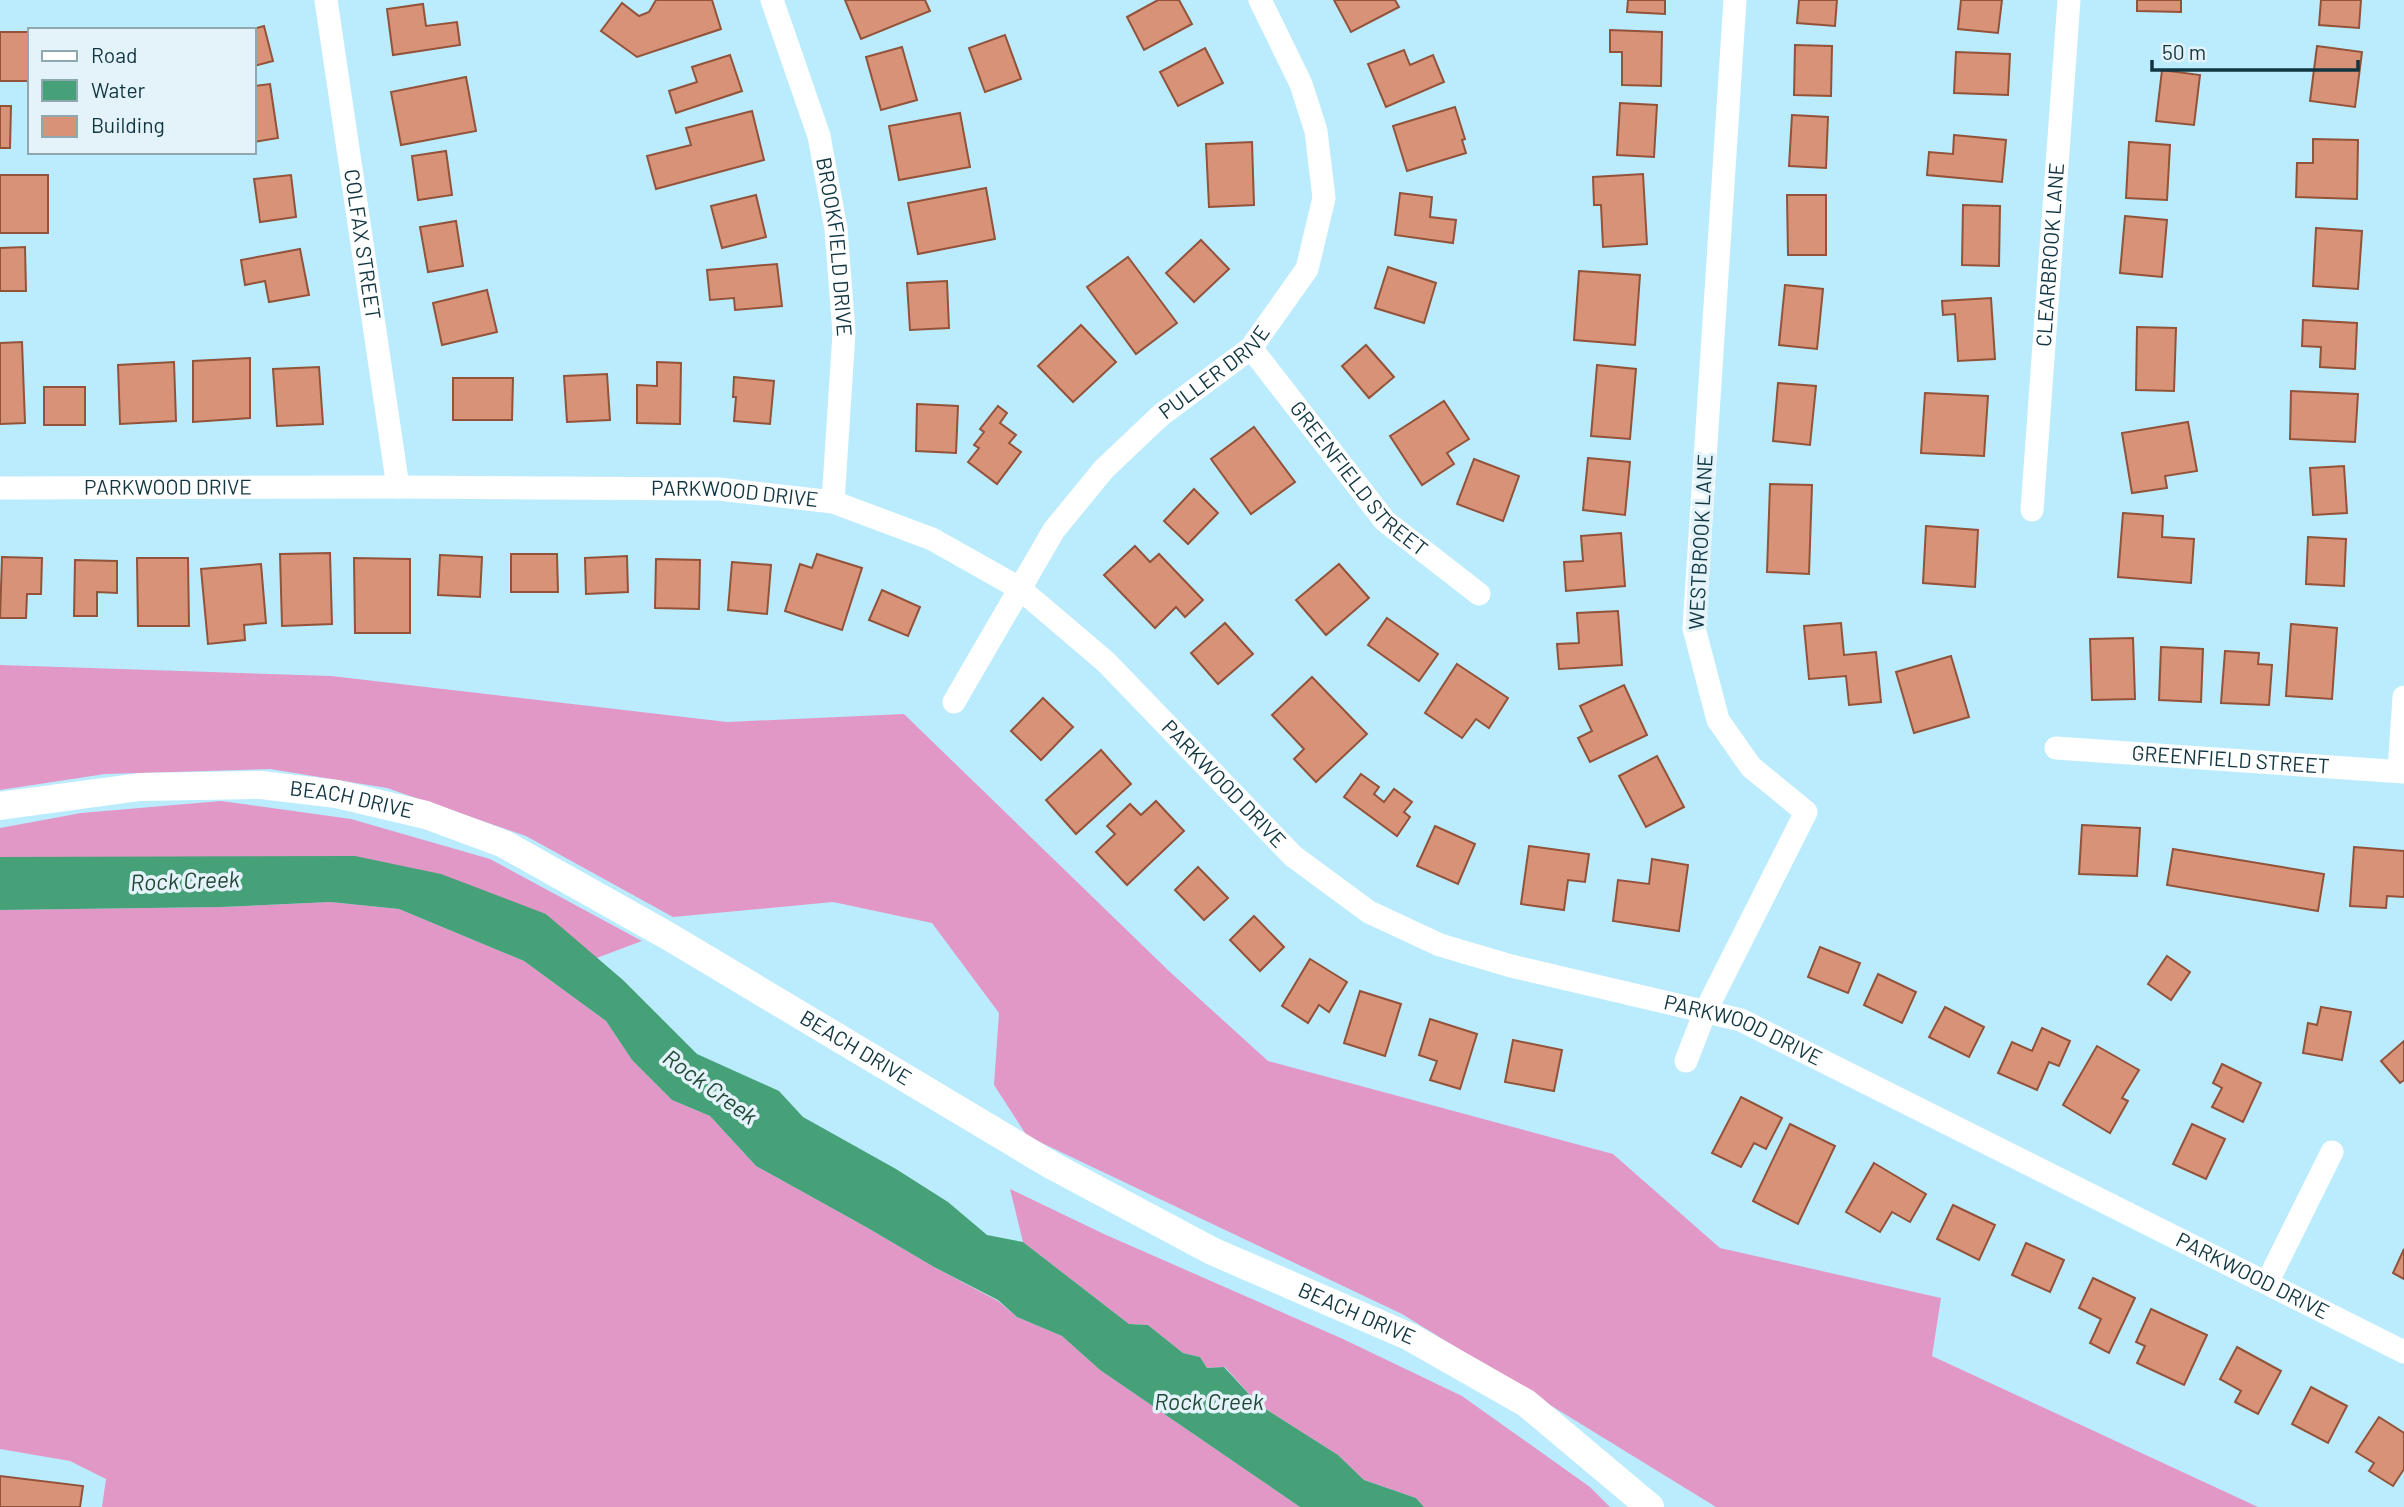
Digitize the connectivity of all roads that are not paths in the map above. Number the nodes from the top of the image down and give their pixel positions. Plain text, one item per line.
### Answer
1 (326, 0) edge
2 (772, 0) edge
3 (1259, 0) edge
4 (1735, 0) edge
5 (2069, 0) edge
6 (1251, 348) junction
7 (398, 487) junction
8 (0, 488) edge
9 (833, 502) junction
10 (2032, 510) dead end
11 (1020, 588) junction
12 (1479, 594) dead end
13 (2404, 697) edge
14 (954, 702) dead end
15 (2056, 748) dead end
16 (2402, 772) edge
17 (0, 806) edge
18 (1705, 1012) junction
19 (1686, 1061) dead end
20 (2332, 1152) dead end
21 (2267, 1283) junction
22 (2404, 1352) edge
23 (1650, 1507) edge

1 - 7 street, COLFAX STREET
2 - 9 street, BROOKFIELD DRIVE
3 - 6 street, PULLER DRIVE
4 - 18 street, WESTBROOK LANE
5 - 10 street, CLEARBROOK LANE
6 - 11 street, PULLER DRIVE
6 - 12 street, GREENFIELD STREET
7 - 8 street, PARKWOOD DRIVE
7 - 9 street, PARKWOOD DRIVE
9 - 11 street, PARKWOOD DRIVE
11 - 14 street, PULLER DRIVE
11 - 18 street, PARKWOOD DRIVE
13 - 16 street
15 - 16 street, GREENFIELD STREET
17 - 23 street, BEACH DRIVE
18 - 19 street, WESTBROOK LANE
18 - 21 street, PARKWOOD DRIVE
20 - 21 street
21 - 22 street, PARKWOOD DRIVE

